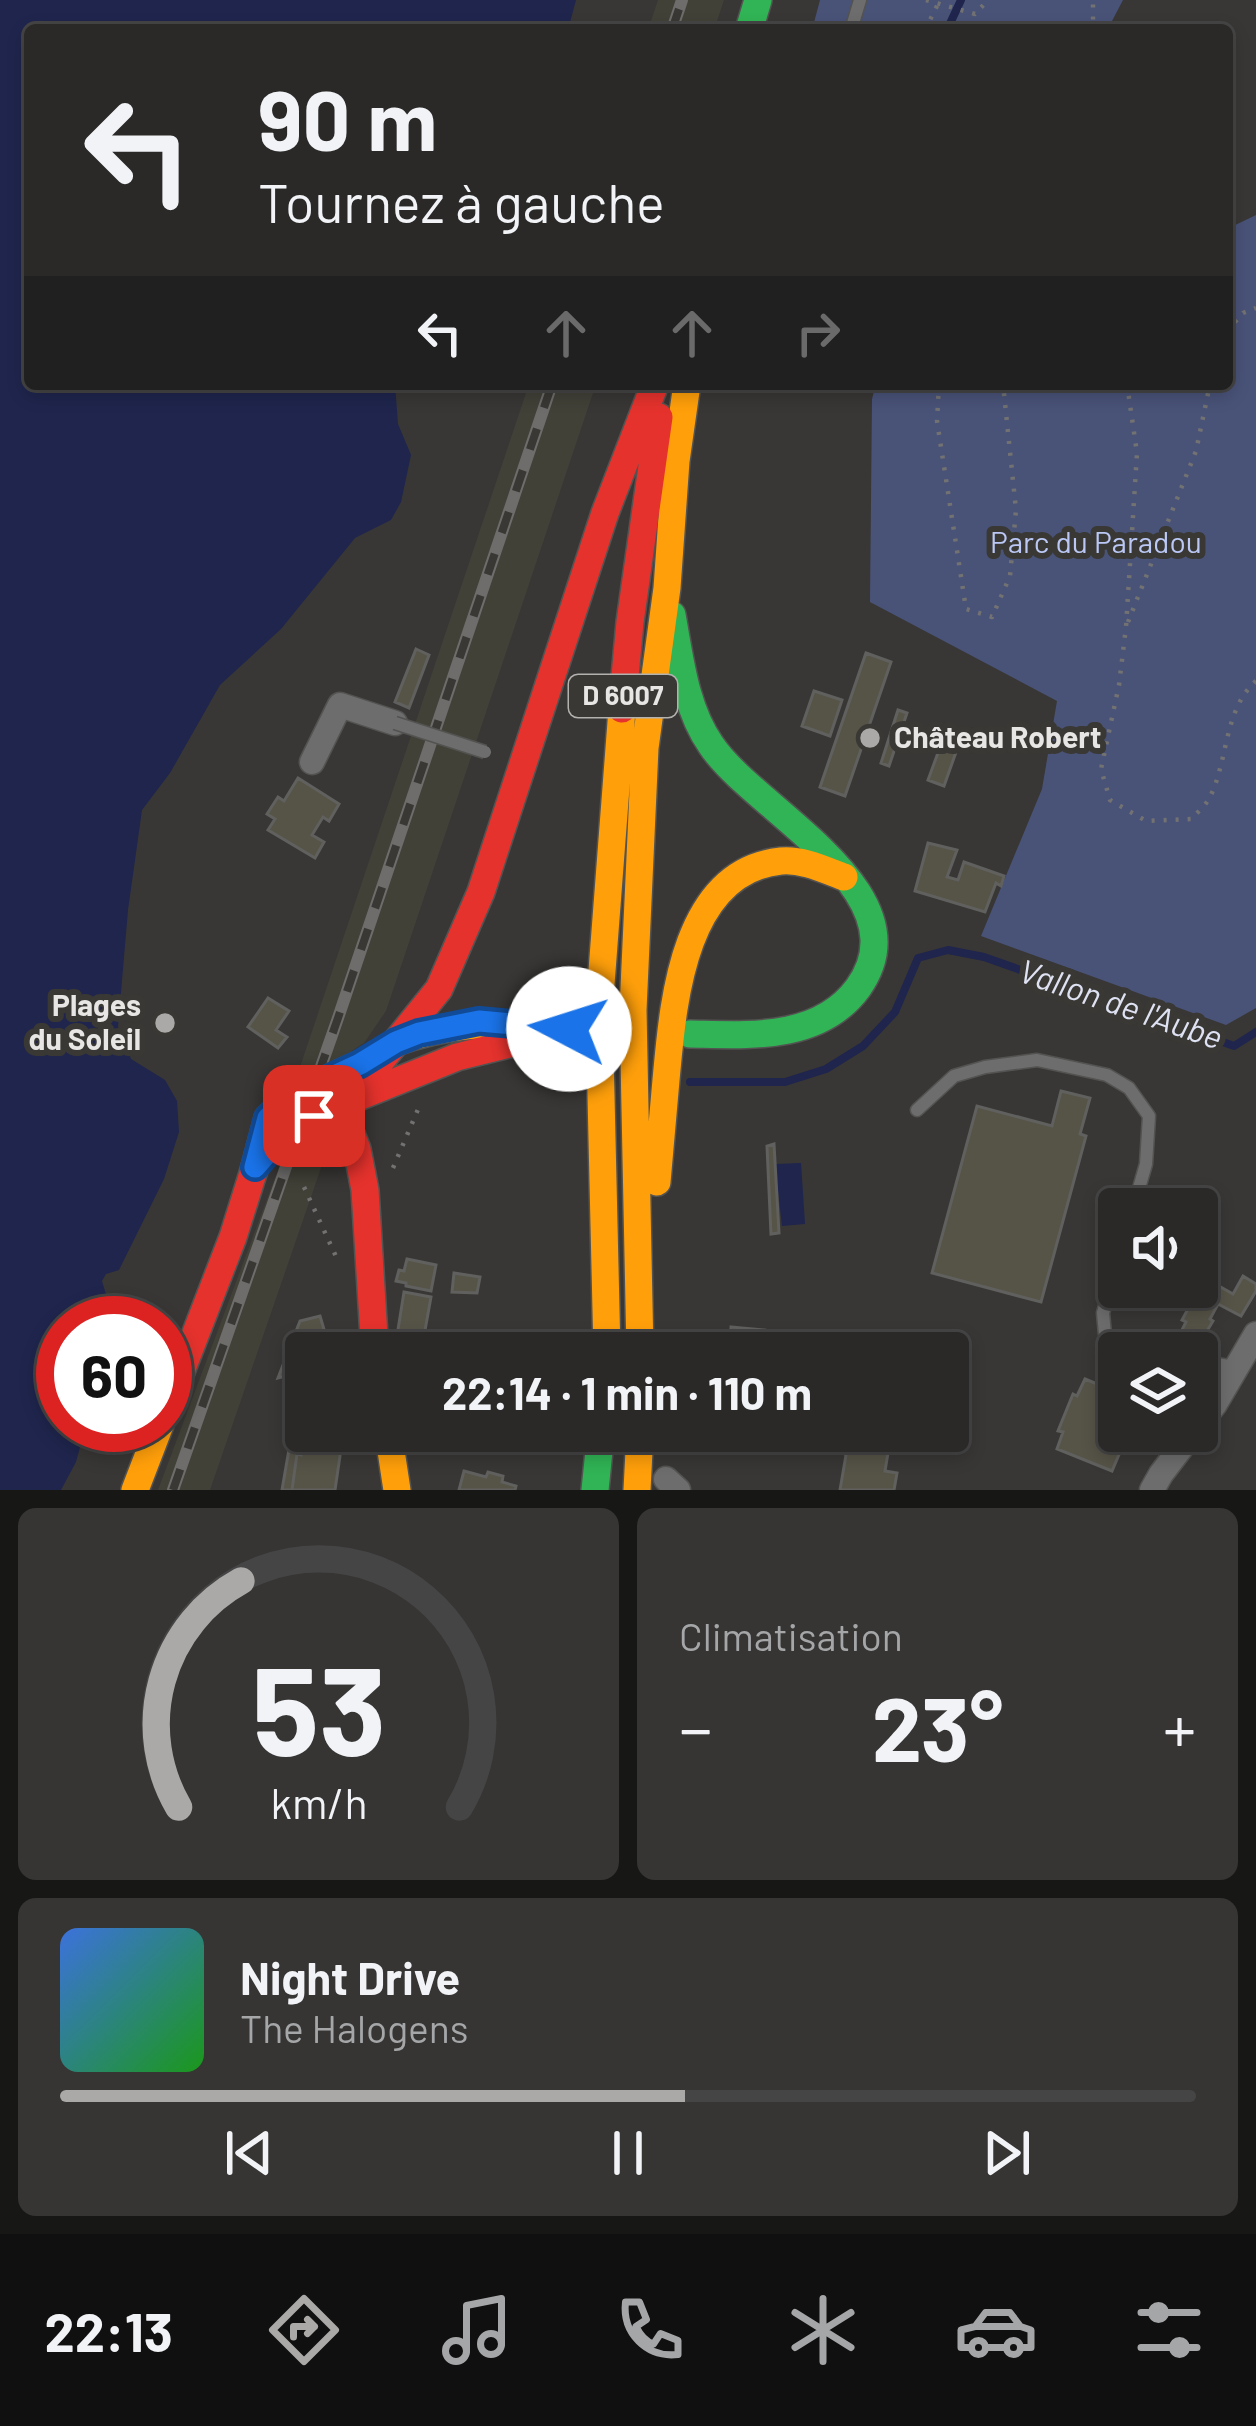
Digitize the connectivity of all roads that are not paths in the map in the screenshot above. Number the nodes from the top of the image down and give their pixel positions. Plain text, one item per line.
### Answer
1 (653, 390) edge
2 (665, 390) edge
3 (686, 390) edge
4 (667, 588) junction
5 (395, 723) joint
6 (311, 762) dead end
7 (525, 763) junction
8 (850, 880) junction
9 (690, 1034) dead end
10 (396, 1042) junction
11 (351, 1100) junction
12 (917, 1110) dead end
13 (255, 1167) junction
14 (1139, 1188) edge
15 (374, 1332) edge
16 (607, 1332) edge
17 (641, 1332) edge
18 (644, 1332) edge
19 (1256, 1334) edge
20 (192, 1343) edge
21 (1218, 1364) edge
22 (1237, 1367) junction
23 (1218, 1395) edge
24 (150, 1452) edge
25 (391, 1452) edge
26 (599, 1452) edge
27 (639, 1452) edge
28 (1178, 1452) edge
29 (135, 1490) edge
30 (397, 1490) edge
31 (595, 1490) edge
32 (637, 1490) edge
33 (1152, 1490) edge

1 - 7 main road
2 - 16 main road, D 6007
3 - 4 main road, D 6007
4 - 8 main road
4 - 17 main road, D 6007
5 - 6 street
5 - 7 lane, bridge
7 - 10 main road
8 - 9 main road
8 - 18 main road
10 - 11 main road
10 - 11 main road
10 - 13 main road, bridge
11 - 13 main road, bridge
11 - 15 main road
12 - 14 lane
13 - 20 main road
19 - 22 street
21 - 22 lane
22 - 23 street
24 - 29 main road
25 - 30 main road
26 - 31 main road
27 - 32 main road
28 - 33 street

